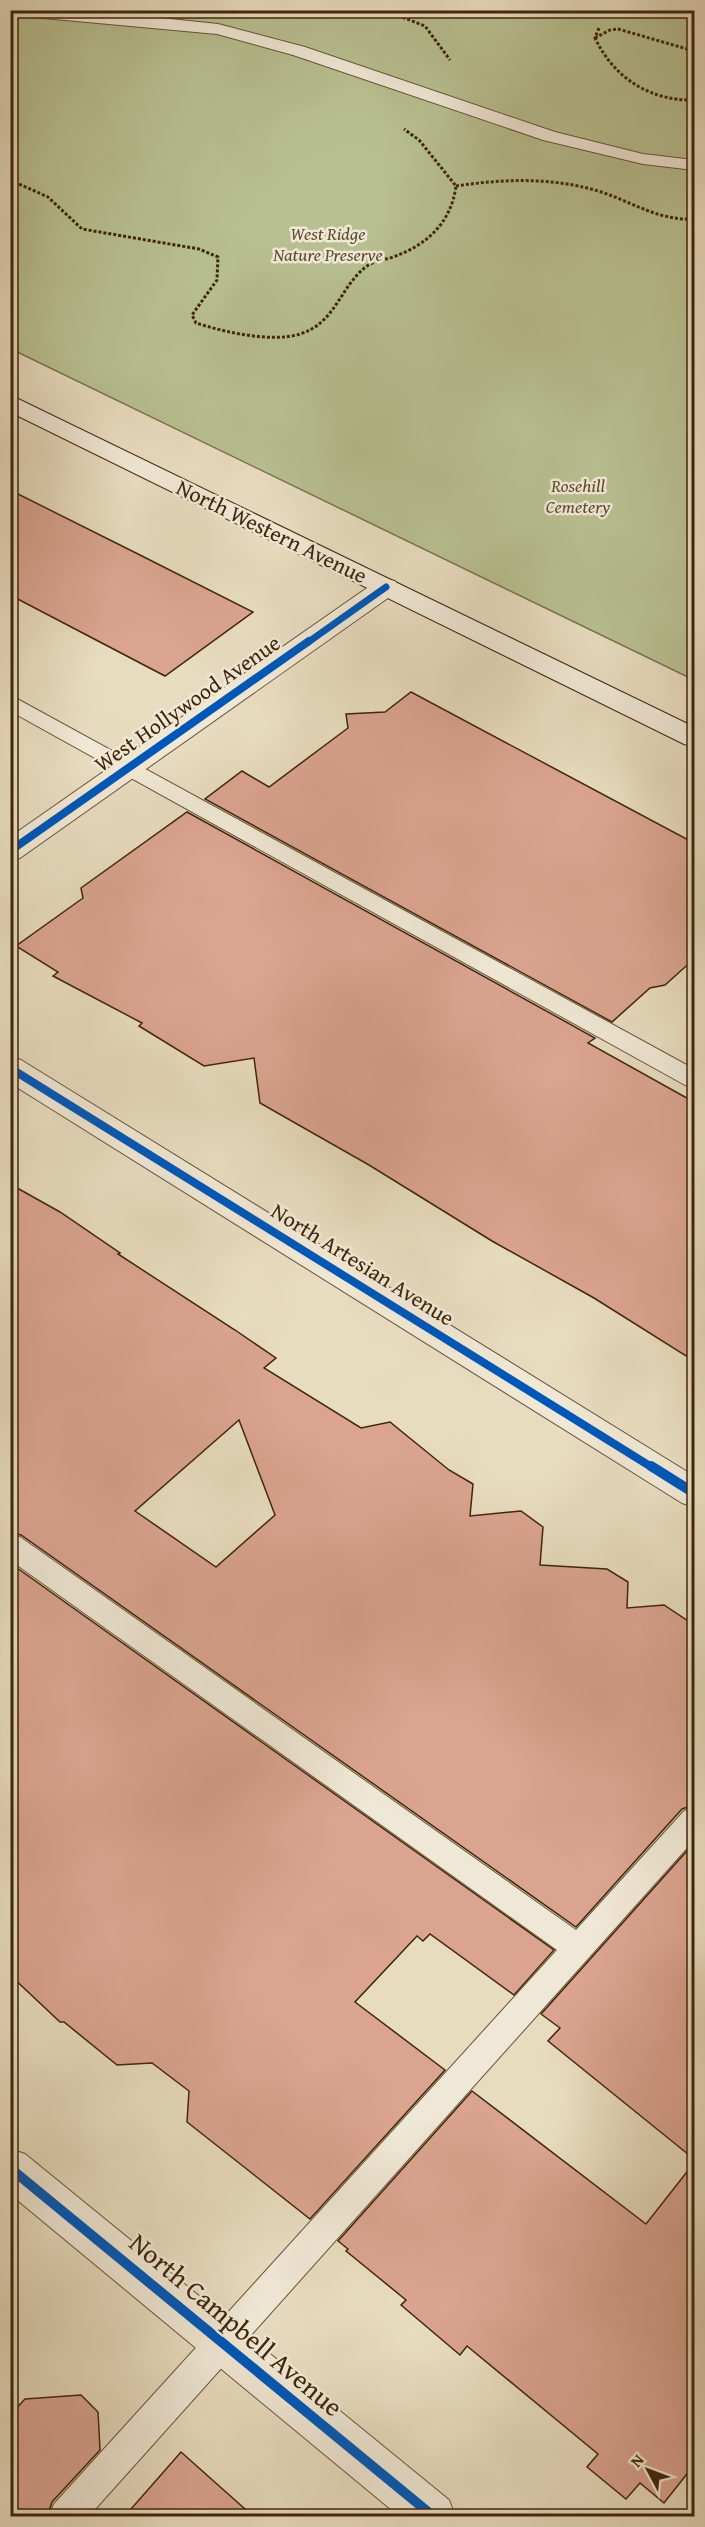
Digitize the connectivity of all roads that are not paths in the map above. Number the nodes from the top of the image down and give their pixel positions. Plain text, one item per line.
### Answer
1 (11, 10) edge
2 (694, 165) edge
3 (10, 402) edge
4 (386, 587) junction
5 (10, 702) edge
6 (694, 738) edge
7 (130, 768) junction
8 (10, 850) edge
9 (10, 1068) edge
10 (694, 1079) edge
11 (694, 1493) edge
12 (10, 1545) edge
13 (694, 1820) edge
14 (579, 1948) junction
15 (10, 2168) edge
16 (222, 2343) junction
17 (66, 2517) edge
18 (433, 2517) edge

1 - 2 lane
3 - 4 street, North Western Avenue
4 - 6 street, North Western Avenue
4 - 7 street, West Hollywood Avenue
5 - 7 lane
7 - 8 street, West Hollywood Avenue
7 - 10 lane
9 - 11 street, North Artesian Avenue
12 - 14 lane
13 - 14 lane
14 - 16 lane
15 - 16 street, North Campbell Avenue
16 - 17 lane
16 - 18 street, North Campbell Avenue

